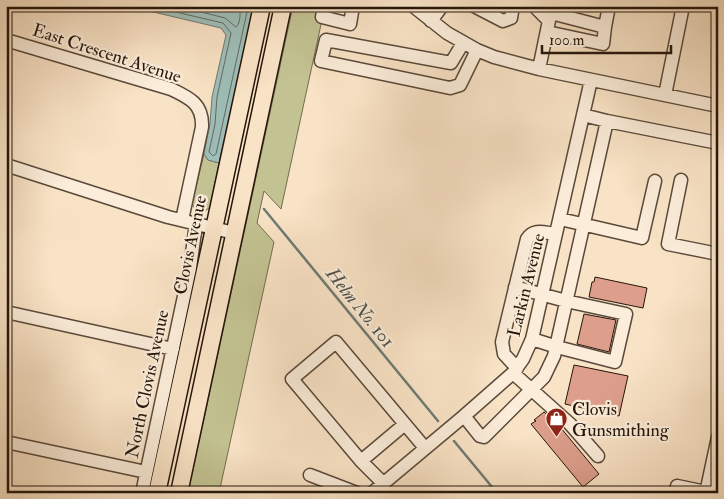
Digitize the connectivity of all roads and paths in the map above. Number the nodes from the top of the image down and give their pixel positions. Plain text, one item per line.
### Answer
1 (262, 6) edge
2 (283, 6) edge
3 (324, 6) edge
4 (353, 6) edge
5 (442, 6) edge
6 (474, 6) edge
7 (513, 6) edge
8 (534, 6) edge
9 (609, 6) edge
10 (683, 6) edge
11 (420, 8) edge
12 (550, 18) edge
13 (431, 20) junction
14 (606, 26) junction
15 (6, 40) edge
16 (463, 43) junction
17 (477, 50) junction
18 (539, 69) junction
19 (591, 80) junction
20 (665, 95) junction
21 (718, 106) edge
22 (583, 115) junction
23 (606, 121) junction
24 (718, 143) edge
25 (6, 166) edge
26 (681, 180) dead end
27 (655, 182) dead end
28 (560, 219) junction
29 (182, 220) junction
30 (196, 224) junction
31 (583, 224) junction
32 (214, 228) junction
33 (234, 233) junction
34 (556, 234) junction
35 (718, 254) edge
36 (516, 287) junction
37 (542, 295) junction
38 (566, 301) junction
39 (6, 312) edge
40 (532, 339) junction
41 (557, 347) junction
42 (173, 349) junction
43 (515, 370) junction
44 (532, 390) junction
45 (464, 416) junction
46 (405, 424) junction
47 (718, 437) edge
48 (6, 442) edge
49 (426, 448) junction
50 (598, 456) dead end
51 (361, 462) junction
52 (146, 472) junction
53 (310, 475) dead end
54 (383, 483) junction
55 (706, 492) edge
56 (142, 493) edge
57 (157, 493) edge
58 (178, 493) edge
59 (357, 493) edge
60 (372, 493) edge
61 (676, 493) edge

1 - 32 main road, Clovis Avenue
2 - 33 main road
3 - 4 street
5 - 13 street
6 - 7 street
8 - 12 street
9 - 14 street
10 - 20 street
11 - 13 street
12 - 14 street
12 - 14 street
12 - 18 street
13 - 16 street
15 - 29 street, East Crescent Avenue
16 - 17 street
16 - 17 street
17 - 18 street
18 - 19 street
19 - 20 street
19 - 22 street, Larkin Avenue
20 - 21 street
22 - 23 street
22 - 28 street, Larkin Avenue
23 - 24 street
23 - 31 street
25 - 29 street
26 - 35 street
27 - 31 street
28 - 31 street
28 - 34 street, Larkin Avenue
29 - 30 street
30 - 32 street
30 - 42 street, North Clovis Avenue
31 - 38 street
32 - 33 street
32 - 57 main road, Clovis Avenue
33 - 58 main road
34 - 36 street
34 - 37 street, Larkin Avenue
36 - 37 street
36 - 43 street
37 - 38 street
37 - 40 street, Larkin Avenue
38 - 41 street
38 - 41 street
39 - 42 street
40 - 41 street
40 - 43 street, Larkin Avenue
41 - 44 street
42 - 52 street, North Clovis Avenue
43 - 44 street
43 - 45 street, Larkin Avenue
44 - 45 street
44 - 50 street
45 - 49 street, Larkin Avenue
46 - 49 street
46 - 51 street
46 - 51 street
47 - 55 street
48 - 52 street
49 - 54 street, Larkin Avenue
51 - 54 street
52 - 56 street, North Clovis Avenue
53 - 59 street
54 - 60 street, Larkin Avenue
55 - 61 street

